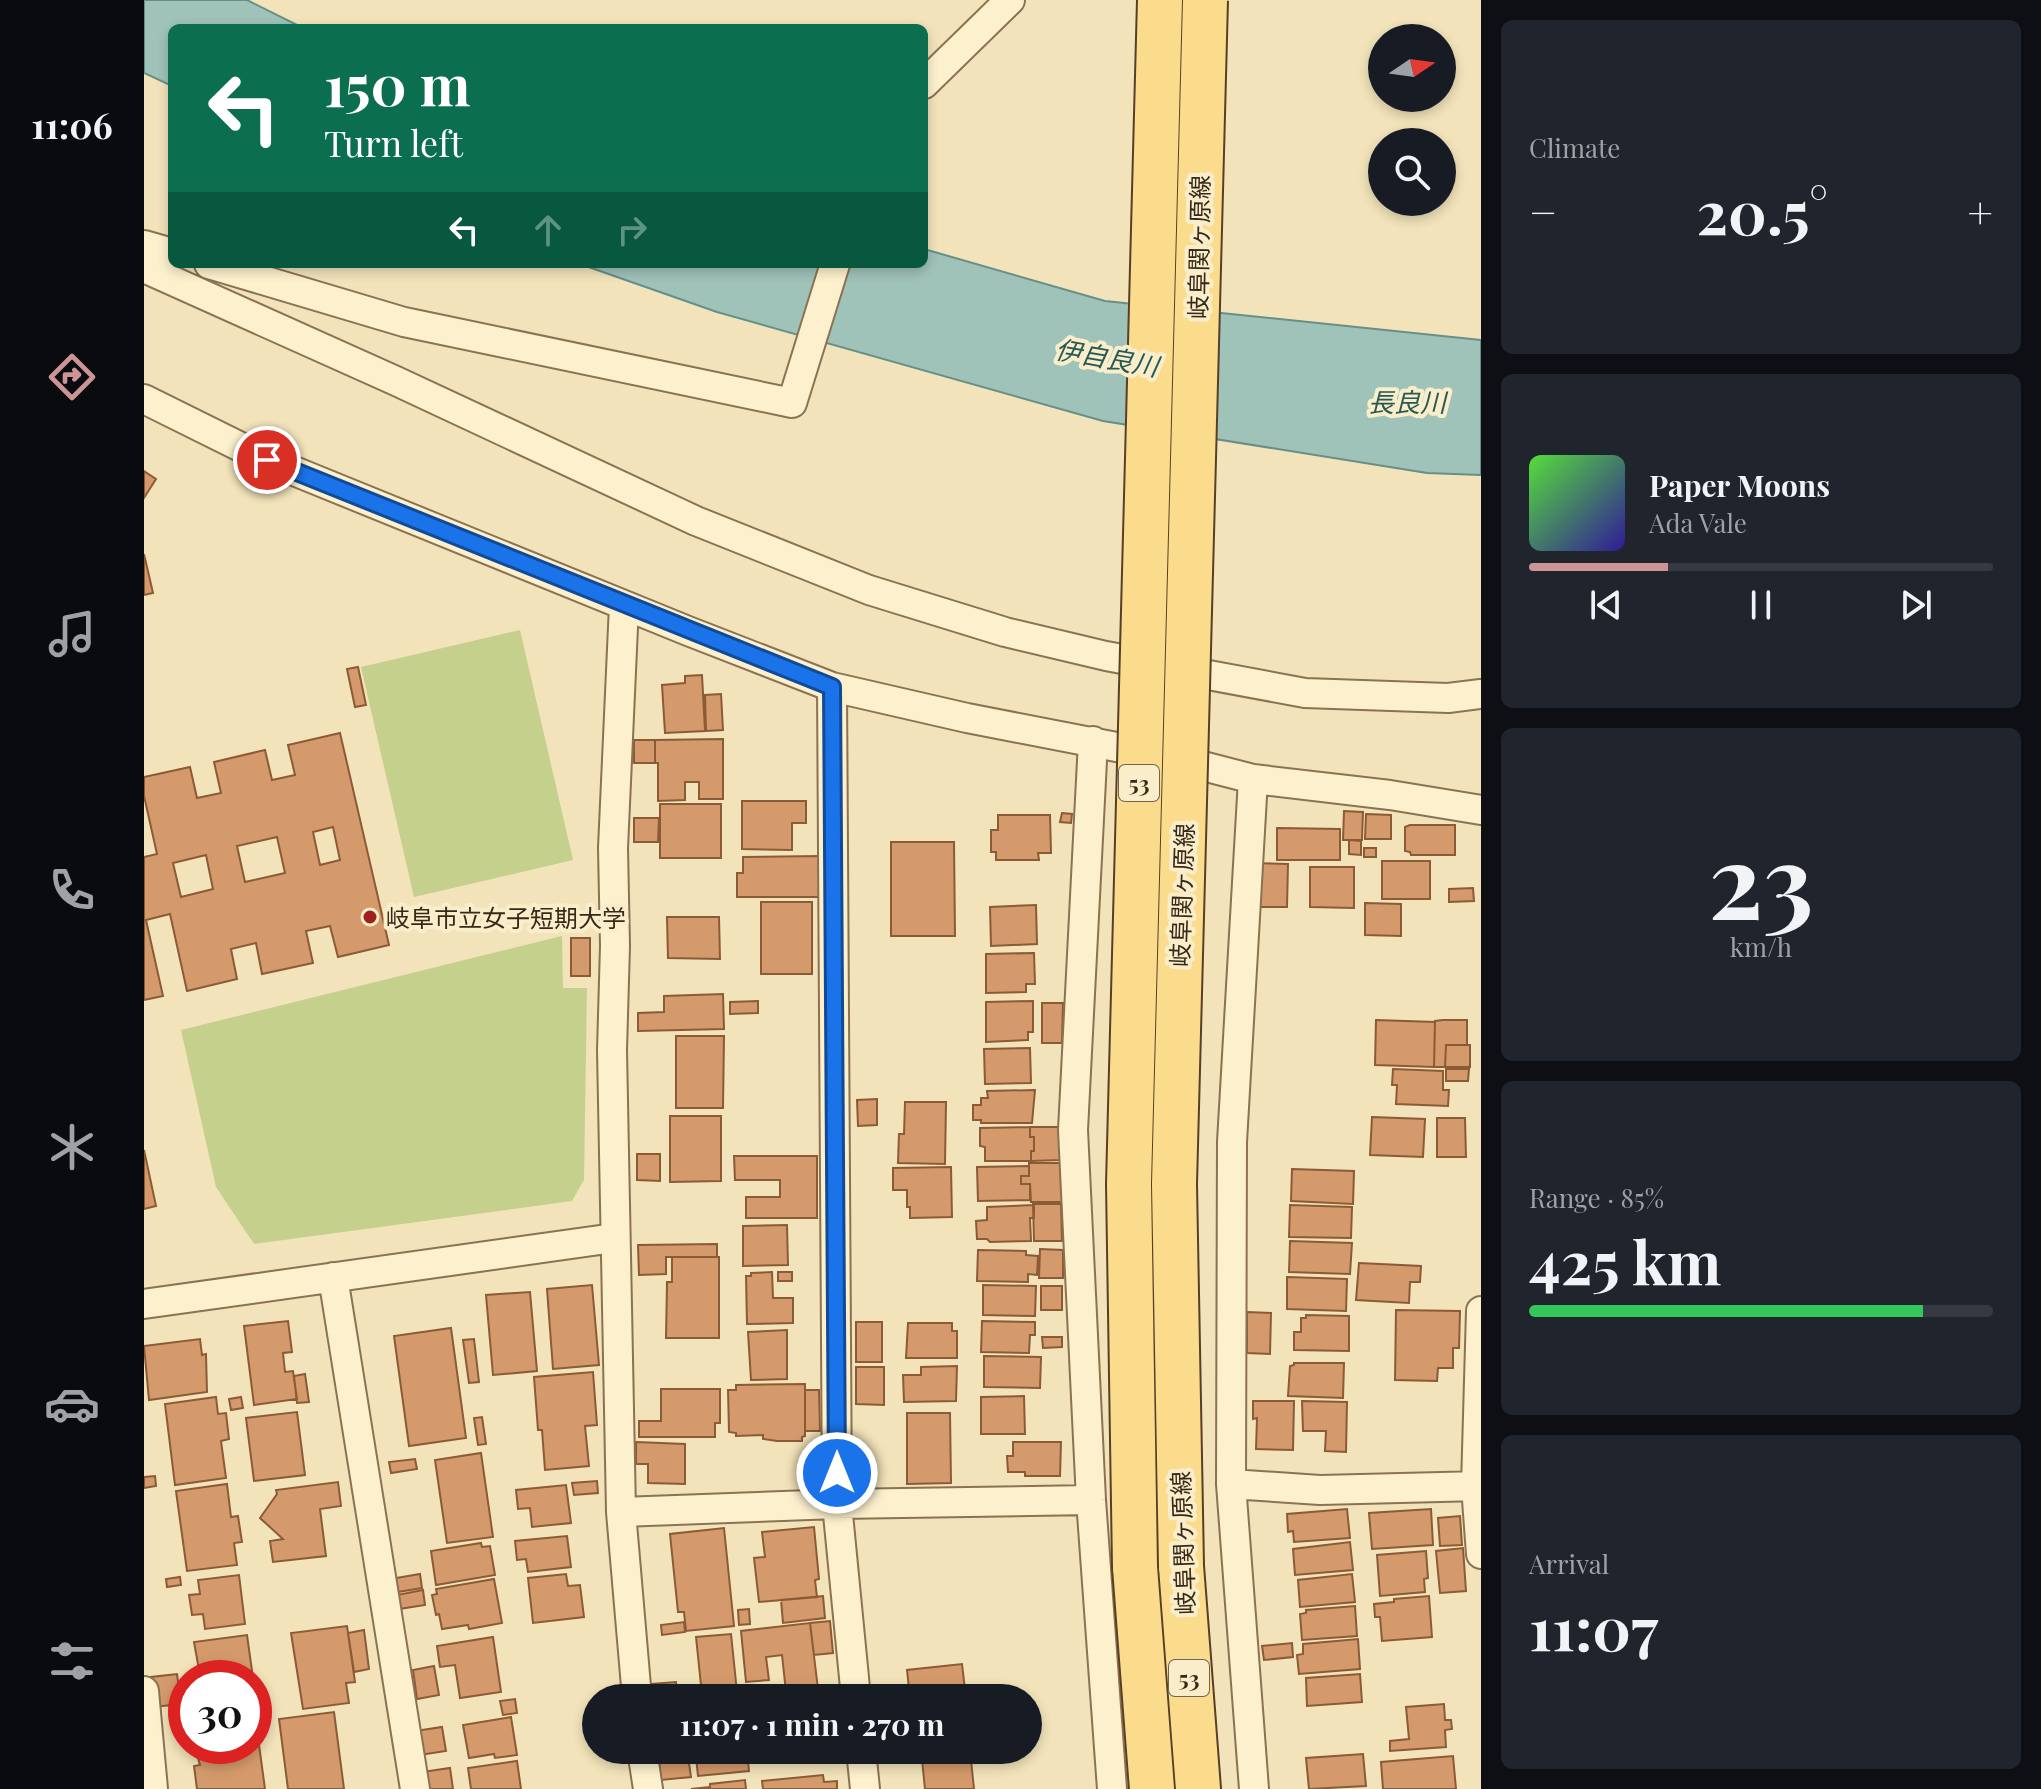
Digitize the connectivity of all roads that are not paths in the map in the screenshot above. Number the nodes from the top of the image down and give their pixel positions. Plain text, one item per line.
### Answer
1 (1010, 0) edge
2 (1160, 0) edge
3 (1205, 0) edge
4 (928, 80) edge
5 (144, 245) edge
6 (168, 252) edge
7 (144, 268) edge
8 (222, 268) edge
9 (834, 268) edge
10 (144, 399) edge
11 (624, 605) junction
12 (832, 687) junction
13 (1481, 694) edge
14 (1093, 741) junction
15 (1253, 779) junction
16 (1481, 810) edge
17 (614, 1238) junction
18 (333, 1277) junction
19 (144, 1304) edge
20 (1481, 1311) edge
21 (1231, 1484) junction
22 (1479, 1486) edge
23 (1091, 1500) junction
24 (837, 1504) junction
25 (621, 1512) junction
26 (1481, 1554) edge
27 (636, 1684) edge
28 (855, 1684) edge
29 (144, 1691) edge
30 (644, 1764) edge
31 (862, 1764) edge
32 (153, 1789) edge
33 (415, 1789) edge
34 (648, 1789) edge
35 (865, 1789) edge
36 (1112, 1789) edge
37 (1152, 1789) edge
38 (1198, 1789) edge
39 (1254, 1789) edge

1 - 4 street
2 - 37 main road, 岐阜関ヶ原線 / 53, bridge
3 - 38 main road, 岐阜関ヶ原線 / 53, bridge
5 - 6 street
7 - 13 street
8 - 9 street
10 - 11 street
11 - 12 street
11 - 17 street
12 - 14 street
12 - 24 street
14 - 15 street
14 - 23 street
15 - 16 street
15 - 21 street
17 - 18 street
17 - 25 street
18 - 19 street
18 - 33 street
20 - 22 street
21 - 22 street
21 - 39 street
22 - 26 street
23 - 24 street
23 - 36 street
24 - 25 street
24 - 28 street
25 - 27 street
29 - 32 street
30 - 34 street
31 - 35 street

